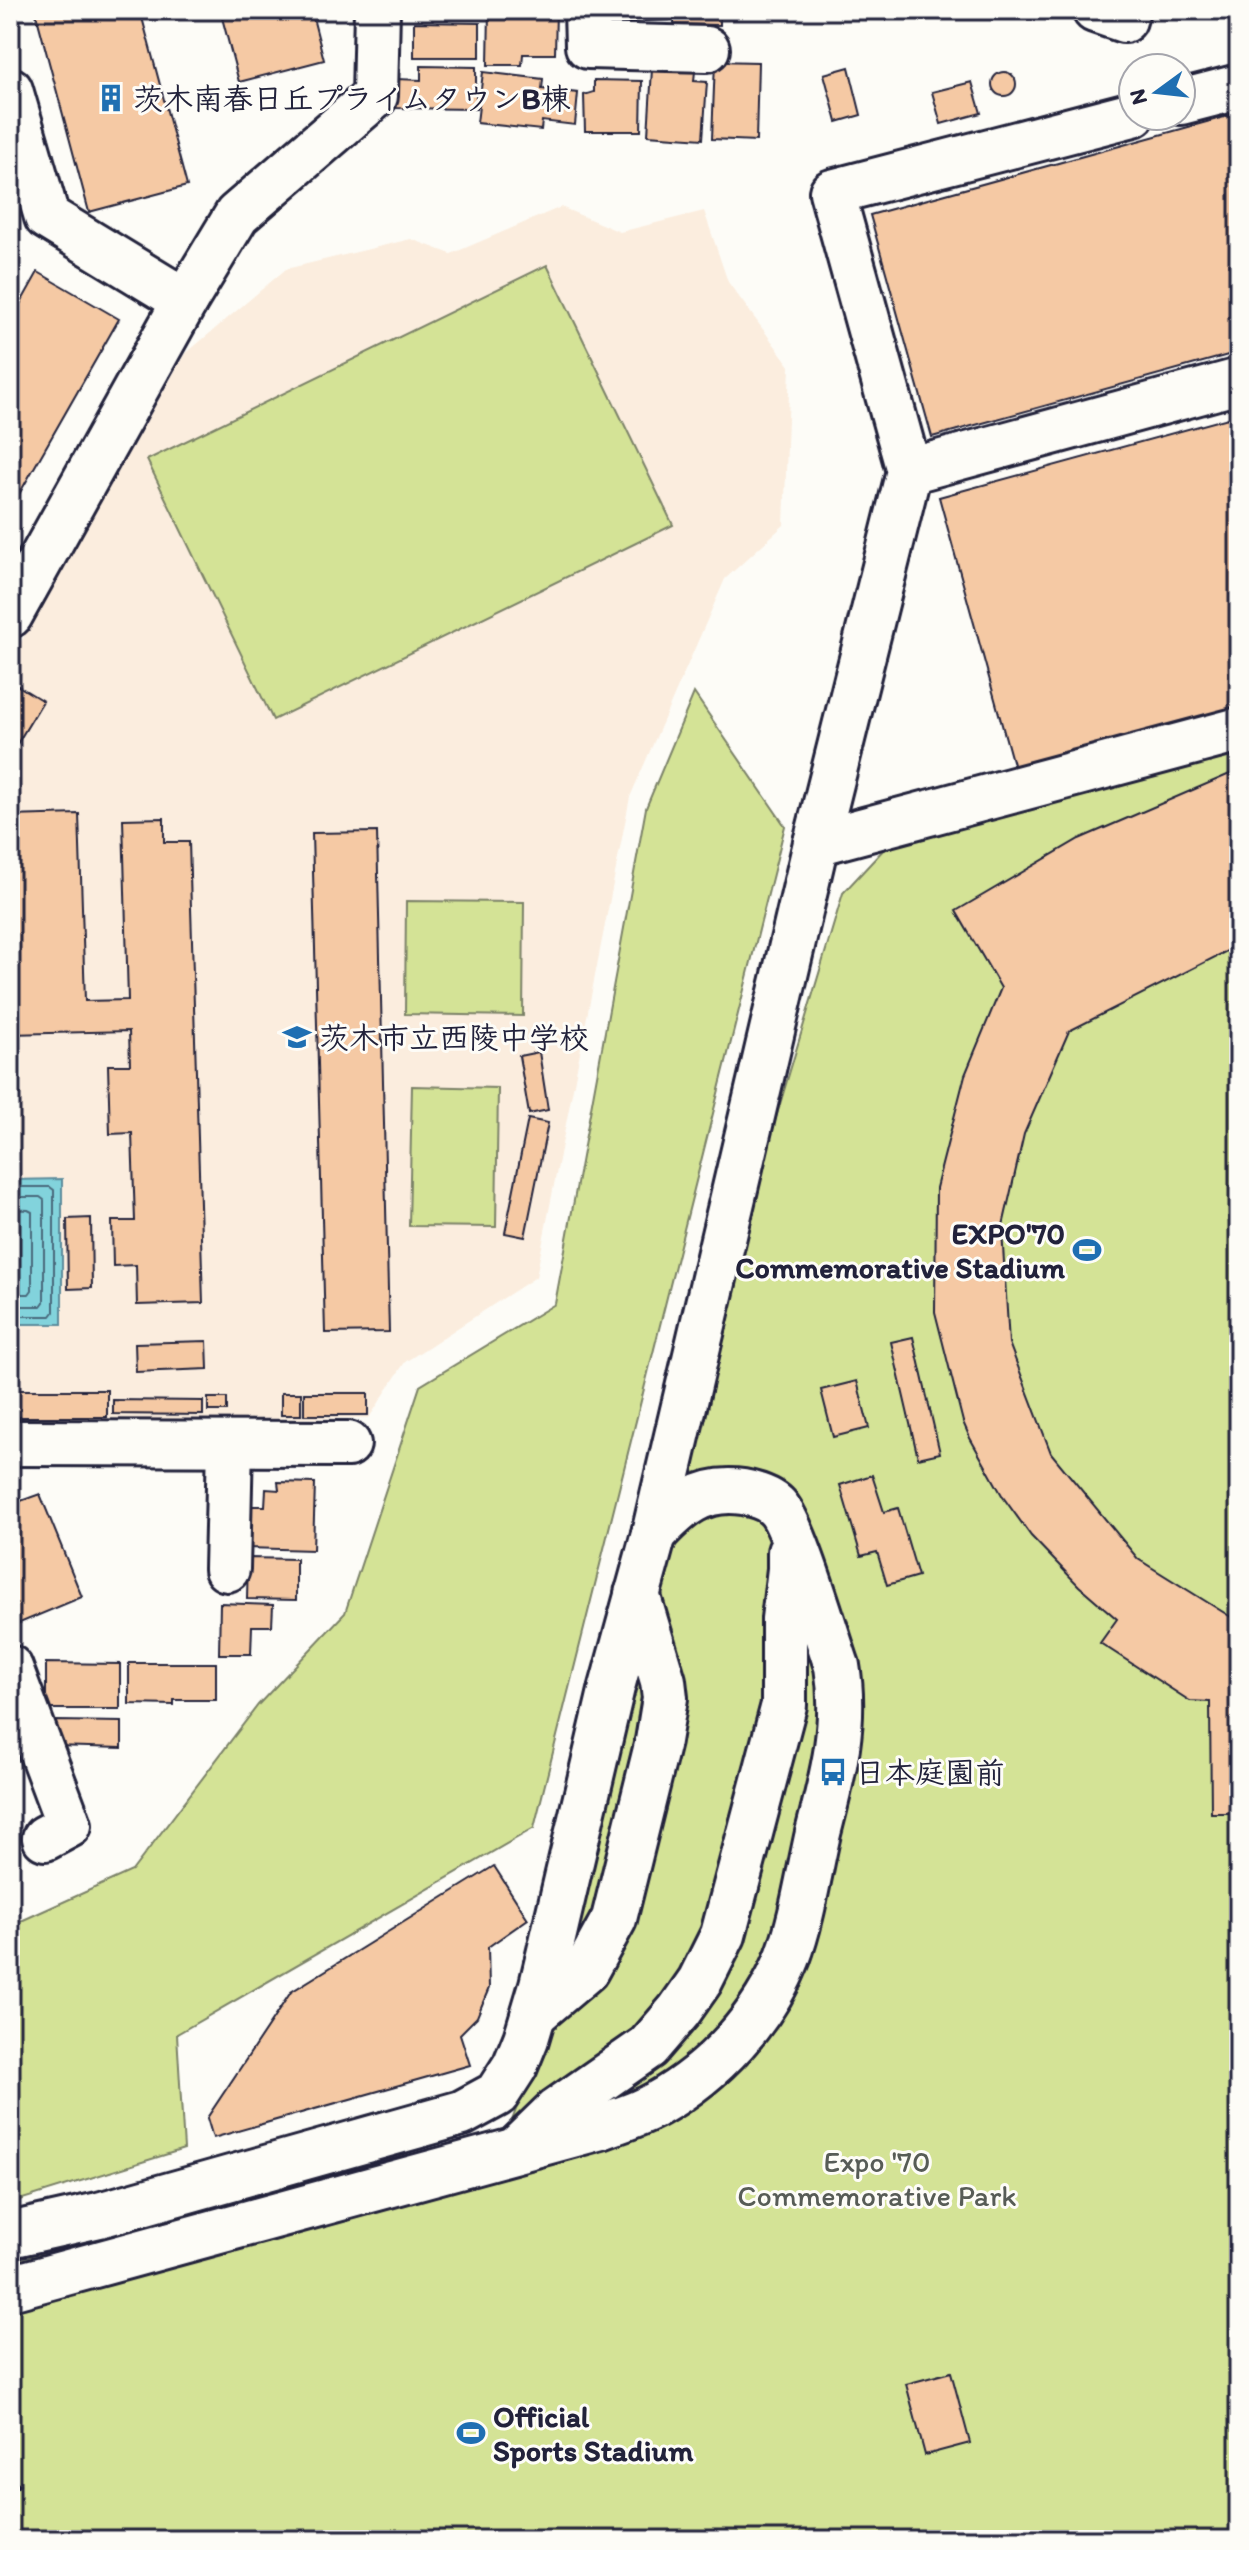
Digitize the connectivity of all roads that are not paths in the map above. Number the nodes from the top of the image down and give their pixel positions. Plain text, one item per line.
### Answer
1 (377, 10) edge
2 (587, 10) edge
3 (1095, 10) edge
4 (1127, 10) edge
5 (707, 49) dead end
6 (1239, 87) edge
7 (10, 90) edge
8 (1197, 98) edge
9 (1117, 118) edge
10 (185, 301) junction
11 (1239, 381) edge
12 (909, 471) junction
13 (10, 615) edge
14 (1239, 730) edge
15 (816, 843) junction
16 (10, 1443) edge
17 (230, 1444) junction
18 (348, 1444) dead end
19 (789, 1530) junction
20 (654, 1534) junction
21 (227, 1569) dead end
22 (637, 1594) junction
23 (10, 1668) edge
24 (45, 1838) dead end
25 (534, 2014) junction
26 (513, 2152) junction
27 (10, 2235) edge
28 (10, 2288) edge

1 - 10 street
2 - 5 street
3 - 4 street
6 - 8 street
7 - 10 street
9 - 12 street
10 - 13 street
11 - 12 street
12 - 15 street
14 - 15 street
15 - 20 street
16 - 17 street
17 - 18 street
17 - 21 street
19 - 20 street
19 - 26 street
19 - 26 street
20 - 22 street
22 - 25 street
22 - 25 street
23 - 24 street
25 - 27 street
26 - 28 street

